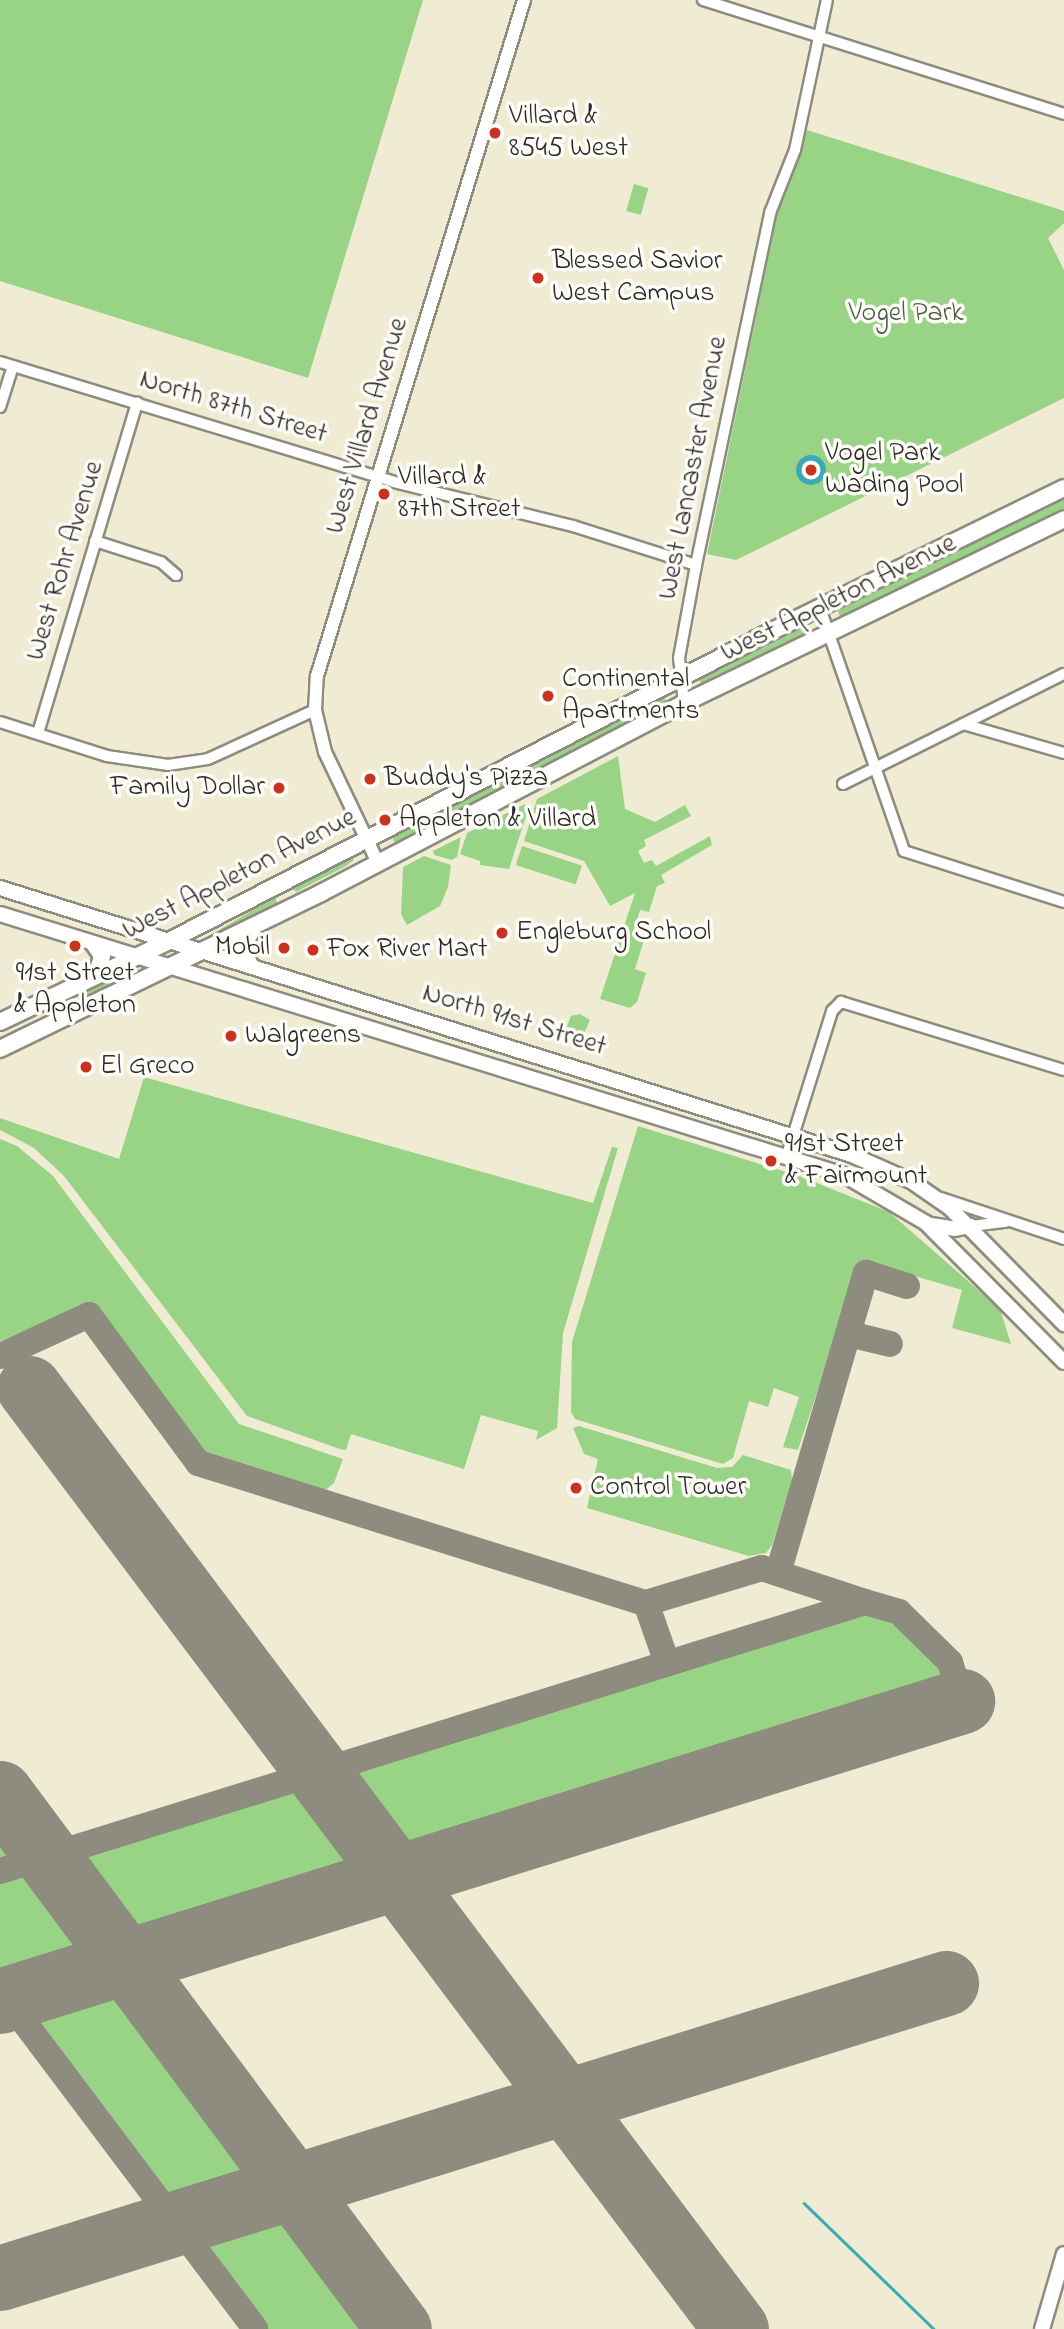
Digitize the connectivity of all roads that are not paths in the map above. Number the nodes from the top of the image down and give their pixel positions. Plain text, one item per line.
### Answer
1 (524, 0) edge
2 (703, 0) edge
3 (827, 0) edge
4 (819, 36) junction
5 (1064, 114) edge
6 (0, 362) edge
7 (13, 366) junction
8 (137, 403) junction
9 (0, 407) edge
10 (378, 477) junction
11 (1064, 488) edge
12 (1064, 519) edge
13 (95, 541) junction
14 (696, 565) junction
15 (176, 575) dead end
16 (820, 608) junction
17 (830, 632) junction
18 (1064, 674) edge
19 (679, 681) junction
20 (684, 703) junction
21 (315, 710) junction
22 (0, 722) edge
23 (963, 724) junction
24 (38, 733) junction
25 (1064, 753) edge
26 (874, 768) junction
27 (844, 784) dead end
28 (368, 840) junction
29 (378, 863) junction
30 (283, 883) junction
31 (0, 888) edge
32 (1064, 902) edge
33 (291, 908) junction
34 (0, 914) edge
35 (256, 926) junction
36 (169, 941) junction
37 (94, 944) junction
38 (206, 951) junction
39 (135, 957) junction
40 (250, 965) junction
41 (170, 967) junction
42 (97, 975) junction
43 (0, 1022) edge
44 (0, 1049) edge
45 (1064, 1070) edge
46 (793, 1136) junction
47 (787, 1155) junction
48 (932, 1196) junction
49 (1006, 1222) junction
50 (926, 1223) junction
51 (971, 1226) junction
52 (1064, 1239) edge
53 (1064, 1324) edge
54 (1064, 1362) edge
55 (1064, 2254) edge
56 (1042, 2329) edge

1 - 10 street, West Villard Avenue
2 - 4 street
3 - 4 street, West Lancaster Avenue
4 - 5 street
4 - 14 street, West Lancaster Avenue
6 - 7 street, North 87th Street
7 - 8 street, North 87th Street
7 - 9 street
8 - 10 street, North 87th Street
8 - 13 street, West Rohr Avenue
10 - 14 street, North 87th Street
10 - 21 street, West Villard Avenue
11 - 16 main road, West Appleton Avenue
12 - 17 main road, West Appleton Avenue
13 - 15 street
13 - 24 street, West Rohr Avenue
14 - 19 street, West Lancaster Avenue
16 - 17 street
16 - 19 main road, West Appleton Avenue
17 - 20 main road, West Appleton Avenue
17 - 26 street
18 - 23 street
19 - 20 street, West Lancaster Avenue
19 - 28 main road, West Appleton Avenue
20 - 29 main road, West Appleton Avenue
21 - 24 street
21 - 28 street, West Villard Avenue
22 - 24 street
23 - 25 street
23 - 26 street
26 - 27 street
26 - 32 street
28 - 29 street, West Villard Avenue
28 - 30 main road, West Appleton Avenue
29 - 33 main road, West Appleton Avenue
30 - 33 main road
30 - 36 main road, West Appleton Avenue
31 - 36 main road, North 91st Street
33 - 35 main road, West Appleton Avenue
34 - 37 main road, North 91st Street
35 - 38 main road, West Appleton Avenue
35 - 40 main road
36 - 38 main road, North 91st Street
36 - 39 main road, West Appleton Avenue
37 - 39 main road, North 91st Street
37 - 42 main road
38 - 40 main road, North 91st Street
38 - 41 main road, West Appleton Avenue
39 - 41 main road, North 91st Street
39 - 42 main road, West Appleton Avenue
40 - 46 main road, North 91st Street
41 - 44 main road, West Appleton Avenue
41 - 47 main road, North 91st Street
42 - 43 main road, West Appleton Avenue
45 - 46 street
46 - 47 street
46 - 48 main road, North 91st Street
47 - 50 main road, North 91st Street
48 - 49 street, North 91st Street
48 - 51 main road
49 - 51 street, North 91st Street
49 - 52 street, North 91st Street
50 - 51 main road
50 - 54 main road
51 - 53 main road
55 - 56 main road

